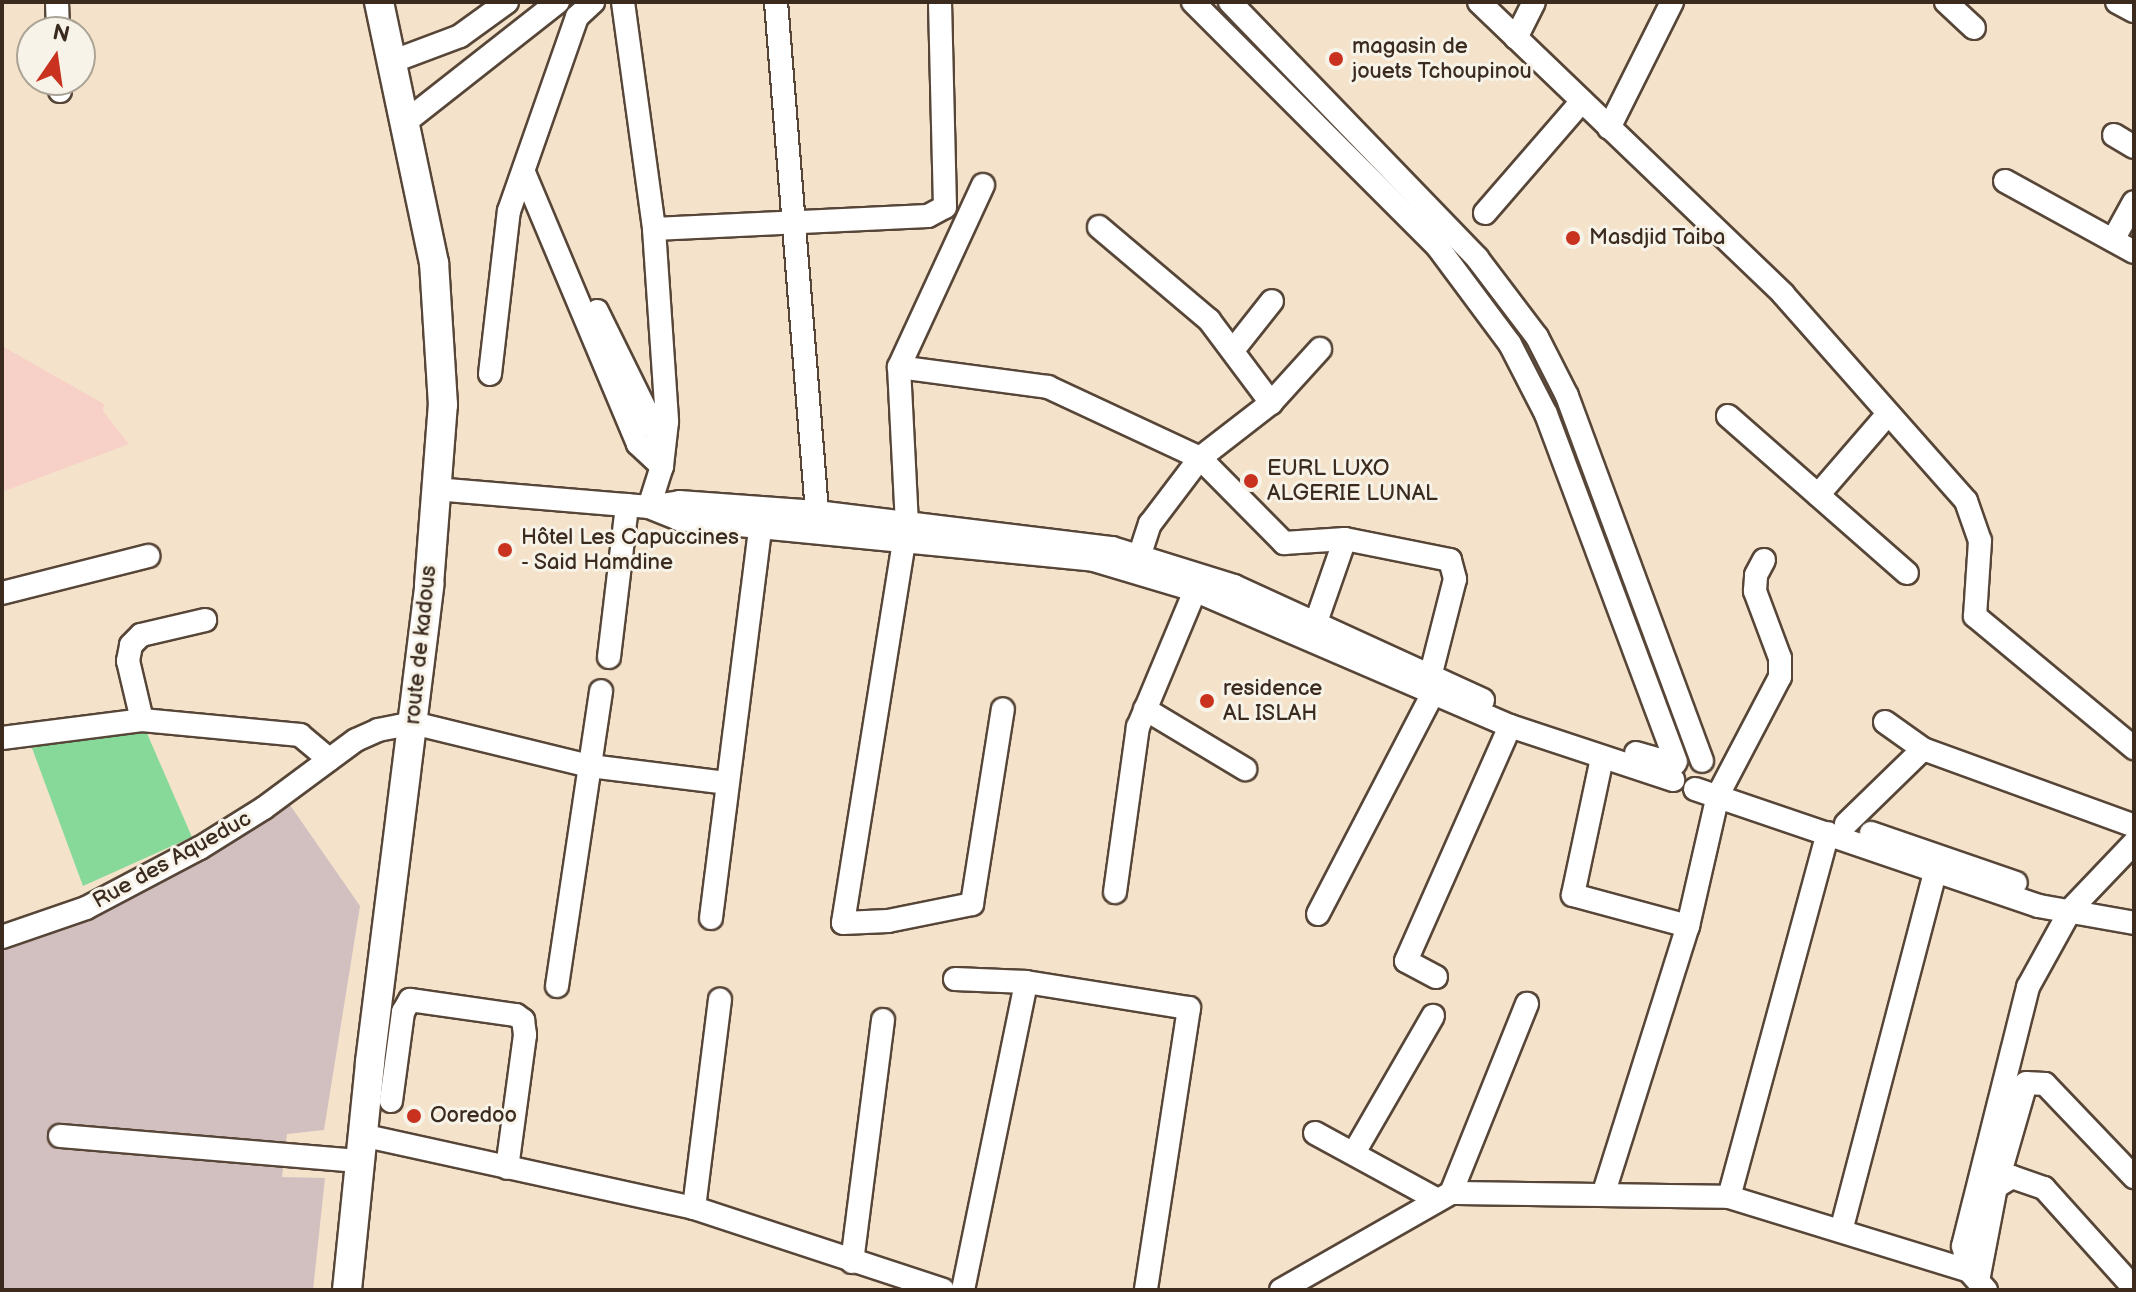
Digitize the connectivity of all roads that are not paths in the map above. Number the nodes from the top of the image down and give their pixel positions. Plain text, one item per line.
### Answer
1 (379, 2) edge
2 (507, 2) edge
3 (558, 2) edge
4 (593, 2) edge
5 (623, 2) edge
6 (776, 2) edge
7 (940, 2) edge
8 (1193, 2) edge
9 (1230, 2) edge
10 (1479, 2) edge
11 (1534, 2) edge
12 (1672, 2) edge
13 (1946, 2) edge
14 (2117, 2) edge
15 (2134, 11) edge
16 (1974, 28) dead end
17 (1516, 38) junction
18 (391, 62) junction
19 (1582, 101) junction
20 (404, 123) junction
21 (1609, 128) junction
22 (2114, 135) dead end
23 (2134, 147) edge
24 (525, 175) junction
25 (2005, 181) dead end
26 (983, 185) dead end
27 (2134, 202) edge
28 (1485, 213) dead end
29 (795, 220) junction
30 (1099, 227) dead end
31 (654, 229) junction
32 (2113, 240) junction
33 (2134, 252) edge
34 (1272, 301) dead end
35 (1234, 349) junction
36 (1320, 349) dead end
37 (899, 367) junction
38 (490, 374) dead end
39 (1271, 403) junction
40 (1888, 414) junction
41 (1728, 416) dead end
42 (664, 458) junction
43 (1200, 458) junction
44 (435, 489) junction
45 (1818, 495) junction
46 (638, 506) junction
47 (817, 512) junction
48 (761, 524) junction
49 (906, 532) junction
50 (1345, 539) junction
51 (1140, 554) junction
52 (148, 556) dead end
53 (1764, 560) dead end
54 (1907, 573) dead end
55 (1198, 582) junction
56 (2, 593) edge
57 (205, 620) dead end
58 (1315, 625) junction
59 (609, 657) dead end
60 (1431, 686) junction
61 (601, 691) dead end
62 (1003, 709) dead end
63 (1145, 709) junction
64 (142, 720) junction
65 (1885, 722) dead end
66 (413, 723) junction
67 (1510, 726) junction
68 (2, 738) edge
69 (2134, 748) edge
70 (1923, 749) junction
71 (1602, 758) junction
72 (329, 759) junction
73 (590, 766) junction
74 (1674, 768) junction
75 (1245, 769) dead end
76 (1709, 781) junction
77 (726, 783) junction
78 (2134, 826) edge
79 (1837, 828) junction
80 (2134, 843) edge
81 (1935, 872) junction
82 (1115, 892) dead end
83 (2071, 909) junction
84 (1318, 914) dead end
85 (711, 918) dead end
86 (2134, 923) edge
87 (1688, 926) junction
88 (2, 937) edge
89 (1436, 977) dead end
90 (955, 979) dead end
91 (1026, 982) junction
92 (557, 986) dead end
93 (720, 1000) dead end
94 (1527, 1004) dead end
95 (1433, 1016) dead end
96 (883, 1020) dead end
97 (391, 1101) dead end
98 (1315, 1133) dead end
99 (60, 1136) dead end
100 (360, 1148) junction
101 (1355, 1151) junction
102 (507, 1168) junction
103 (2134, 1177) edge
104 (1996, 1187) junction
105 (1604, 1192) junction
106 (1443, 1196) junction
107 (1729, 1197) junction
108 (694, 1208) junction
109 (1841, 1231) junction
110 (852, 1262) junction
111 (1978, 1281) edge
112 (2134, 1288) edge
113 (347, 1290) edge
114 (943, 1290) edge
115 (963, 1290) edge
116 (1146, 1290) edge
117 (1281, 1290) edge

1 - 18 main road, route de kadous
2 - 18 street
3 - 20 street
4 - 24 street
5 - 31 street
6 - 29 street
7 - 29 street
8 - 74 street
9 - 76 street
10 - 17 street
11 - 17 street
12 - 21 street
13 - 16 street
14 - 15 street
17 - 19 street
18 - 20 main road, route de kadous
19 - 21 street
19 - 28 street
20 - 44 main road, route de kadous
21 - 40 street
22 - 23 street
24 - 38 street
24 - 42 street
25 - 32 street
26 - 37 street
27 - 32 street
29 - 31 street
29 - 47 street
30 - 35 street
31 - 42 street
32 - 33 street
34 - 35 street
35 - 39 street
36 - 39 street
37 - 43 street
37 - 49 street
39 - 43 street
40 - 45 street
40 - 69 street
41 - 45 street
42 - 46 street
43 - 50 street
43 - 51 street
44 - 46 street
44 - 66 main road, route de kadous
45 - 54 street
46 - 47 street
46 - 48 street
46 - 59 street
47 - 49 street
48 - 49 street
48 - 77 street
49 - 51 street
49 - 55 street
49 - 62 street
50 - 58 street
50 - 60 street
51 - 55 street
52 - 56 street
53 - 76 street
55 - 58 street
55 - 60 street
55 - 63 street
57 - 64 street
58 - 60 street
60 - 67 street
60 - 74 street
60 - 84 street
61 - 73 street
63 - 75 street
63 - 82 street
64 - 68 street
64 - 72 street
65 - 70 street
66 - 72 street, Rue des Aqueduc
66 - 73 street
66 - 100 main road, route de kadous
67 - 71 street
67 - 89 street
70 - 78 street
70 - 79 street
71 - 74 street
71 - 87 street
72 - 88 street, Rue des Aqueduc
73 - 77 street
73 - 92 street
74 - 76 street
74 - 76 street
76 - 79 street
76 - 87 street
77 - 85 street
79 - 81 street
79 - 83 street
79 - 107 street
80 - 83 street
81 - 83 street
81 - 109 street
83 - 86 street
83 - 111 street
87 - 105 street
90 - 91 street
91 - 115 street
91 - 116 street
93 - 108 street
94 - 106 street
95 - 101 street
96 - 110 street
97 - 102 street
98 - 101 street
99 - 100 street
100 - 102 street
100 - 113 main road, route de kadous
101 - 106 street
102 - 108 street
103 - 104 street
104 - 111 street
104 - 112 street
105 - 106 street
105 - 107 street
106 - 117 street
107 - 109 street
108 - 110 street
109 - 111 street
110 - 114 street

